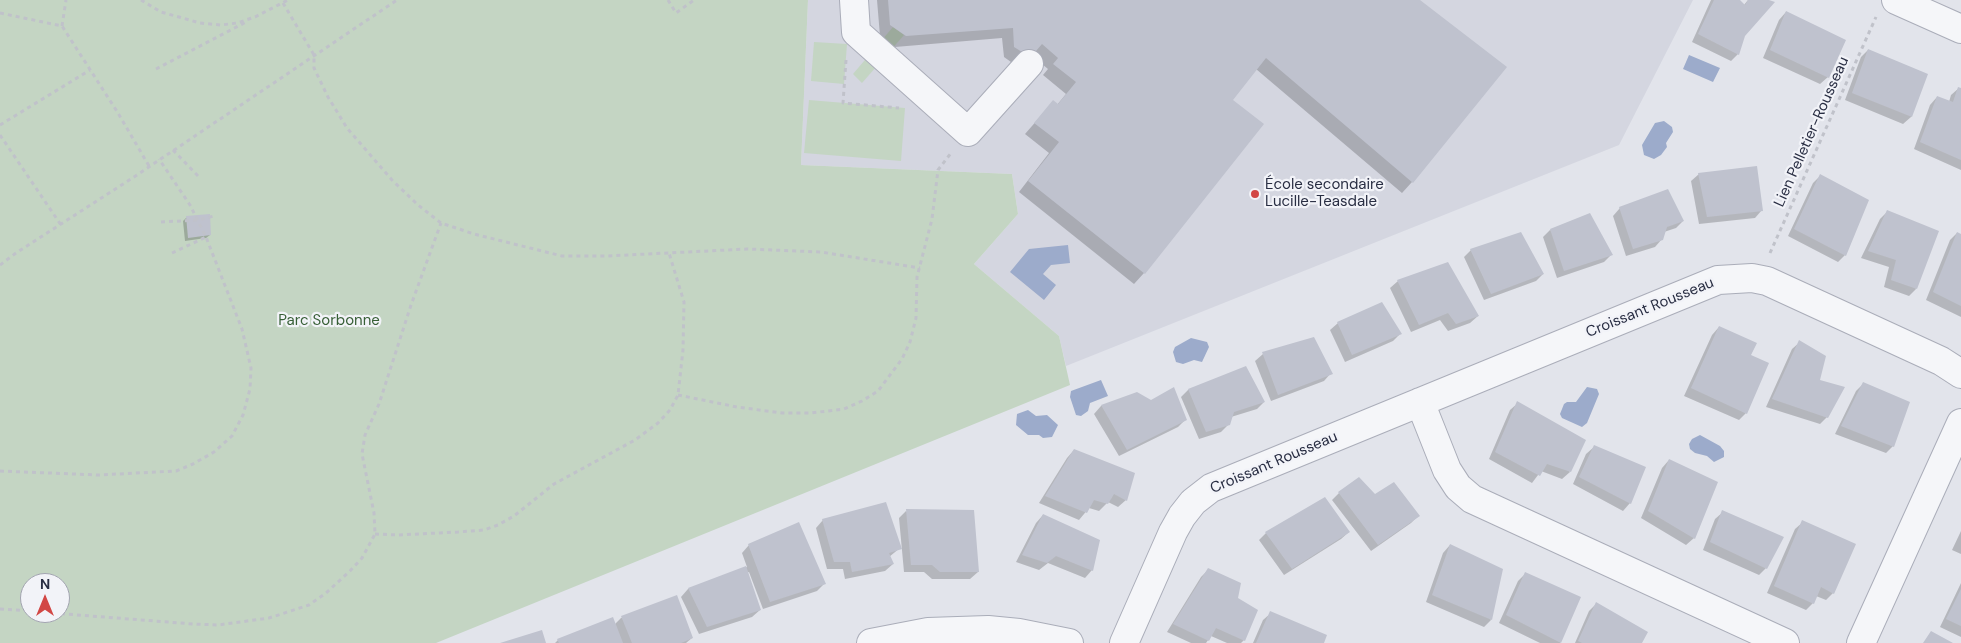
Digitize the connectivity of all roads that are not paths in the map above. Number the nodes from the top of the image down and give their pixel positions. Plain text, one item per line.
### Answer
1 (854, 0) edge
2 (1887, 6) edge
3 (1961, 30) edge
4 (1030, 64) dead end
5 (1961, 374) edge
6 (1420, 402) junction
7 (1961, 424) edge
8 (871, 643) edge
9 (1069, 643) edge
10 (1124, 643) edge
11 (1785, 643) edge
12 (1861, 643) edge

1 - 4 street
2 - 3 street
5 - 6 street, Croissant Rousseau
6 - 10 street, Croissant Rousseau
6 - 11 street
7 - 12 street
8 - 9 street

